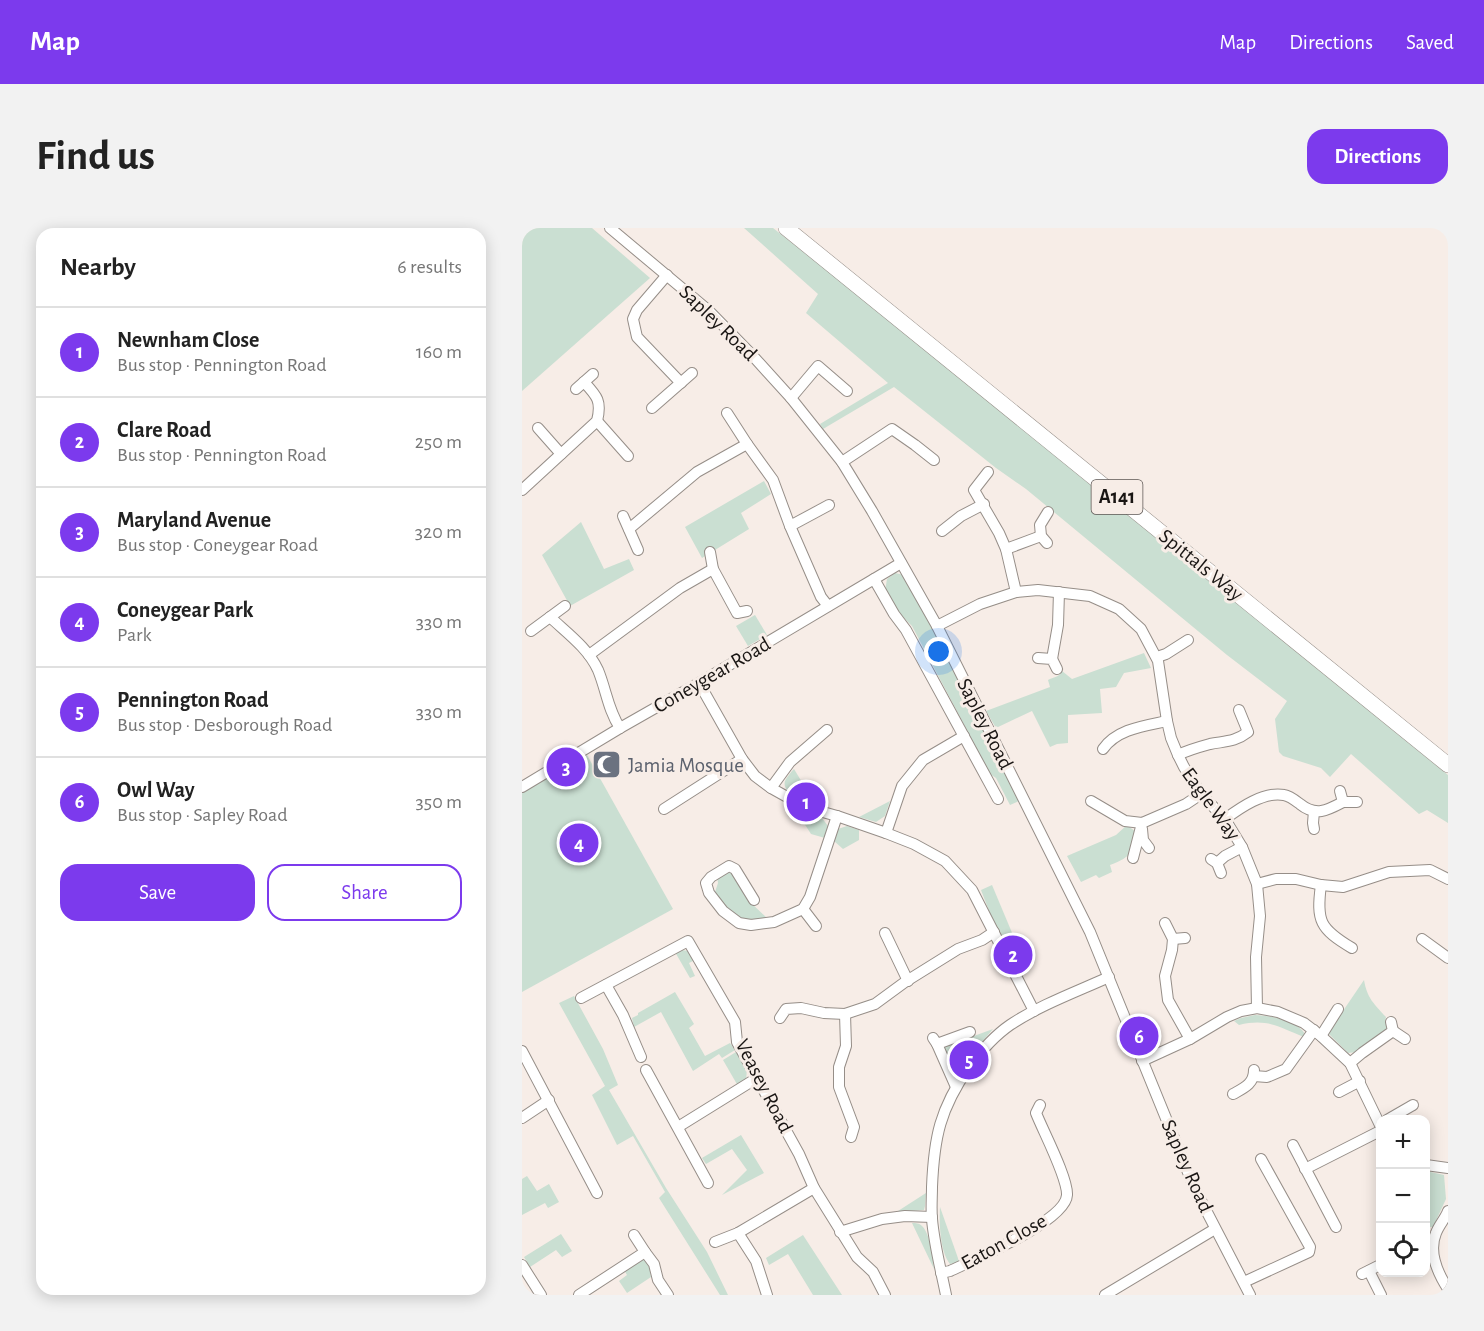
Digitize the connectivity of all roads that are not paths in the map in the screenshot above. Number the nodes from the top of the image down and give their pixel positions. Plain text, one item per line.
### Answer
1 (610, 228) edge
2 (786, 228) edge
3 (667, 275) junction
4 (692, 373) dead end
5 (593, 374) dead end
6 (681, 382) junction
7 (846, 391) dead end
8 (791, 398) junction
9 (652, 408) dead end
10 (727, 413) dead end
11 (597, 421) junction
12 (538, 428) dead end
13 (747, 444) junction
14 (561, 454) junction
15 (628, 456) dead end
16 (934, 460) dead end
17 (842, 462) junction
18 (988, 472) dead end
19 (522, 490) edge
20 (984, 504) junction
21 (829, 505) dead end
22 (1048, 512) dead end
23 (623, 516) dead end
24 (790, 526) junction
25 (629, 529) junction
26 (942, 531) dead end
27 (1006, 549) junction
28 (638, 550) dead end
29 (710, 552) dead end
30 (901, 563) junction
31 (713, 569) junction
32 (874, 579) junction
33 (1016, 592) junction
34 (1059, 592) junction
35 (565, 606) dead end
36 (828, 606) junction
37 (747, 611) dead end
38 (550, 617) junction
39 (937, 626) junction
40 (531, 631) dead end
41 (1185, 640) dead end
42 (589, 655) junction
43 (1157, 657) junction
44 (1038, 658) dead end
45 (699, 683) junction
46 (1239, 710) dead end
47 (1167, 721) junction
48 (620, 728) junction
49 (826, 730) dead end
50 (964, 736) junction
51 (1103, 749) dead end
52 (1178, 755) junction
53 (742, 759) junction
54 (1448, 765) edge
55 (522, 787) edge
56 (771, 788) junction
57 (1201, 794) junction
58 (998, 799) dead end
59 (1091, 801) dead end
60 (1357, 802) dead end
61 (664, 809) dead end
62 (1314, 811) junction
63 (837, 816) junction
64 (1225, 819) junction
65 (1142, 823) junction
66 (1314, 829) dead end
67 (886, 833) junction
68 (1242, 847) junction
69 (1149, 848) dead end
70 (1132, 858) dead end
71 (1216, 865) dead end
72 (1448, 879) edge
73 (1257, 884) junction
74 (1321, 885) junction
75 (754, 900) dead end
76 (803, 909) junction
77 (1165, 923) dead end
78 (816, 926) dead end
79 (994, 932) junction
80 (885, 933) dead end
81 (1185, 938) dead end
82 (1173, 939) junction
83 (1424, 944) dead end
84 (1344, 947) dead end
85 (1448, 958) edge
86 (1108, 977) junction
87 (908, 981) junction
88 (606, 985) junction
89 (581, 998) dead end
90 (1257, 1008) junction
91 (1338, 1009) dead end
92 (1034, 1011) junction
93 (845, 1014) junction
94 (780, 1018) dead end
95 (970, 1032) dead end
96 (1318, 1033) junction
97 (1190, 1039) junction
98 (1405, 1039) dead end
99 (522, 1051) edge
100 (641, 1057) dead end
101 (1142, 1060) junction
102 (1350, 1063) junction
103 (646, 1070) dead end
104 (757, 1078) junction
105 (1360, 1081) junction
106 (956, 1087) junction
107 (1340, 1092) dead end
108 (1233, 1094) dead end
109 (549, 1100) junction
110 (1040, 1105) dead end
111 (1413, 1105) dead end
112 (1376, 1115) edge
113 (1394, 1115) edge
114 (522, 1118) edge
115 (678, 1127) junction
116 (1376, 1133) edge
117 (851, 1137) dead end
118 (1293, 1145) dead end
119 (1261, 1159) dead end
120 (1430, 1166) edge
121 (1448, 1168) edge
122 (1305, 1169) junction
123 (708, 1183) dead end
124 (813, 1188) junction
125 (597, 1193) dead end
126 (1448, 1211) edge
127 (932, 1217) junction
128 (1336, 1227) dead end
129 (1215, 1229) junction
130 (840, 1232) junction
131 (738, 1233) junction
132 (634, 1235) dead end
133 (716, 1242) dead end
134 (645, 1252) junction
135 (522, 1265) edge
136 (1370, 1270) dead end
137 (941, 1273) junction
138 (1244, 1282) junction
139 (1448, 1289) edge
140 (542, 1295) edge
141 (579, 1295) edge
142 (668, 1295) edge
143 (767, 1295) edge
144 (885, 1295) edge
145 (946, 1295) edge
146 (1106, 1295) edge
147 (1250, 1295) edge
148 (1381, 1295) edge

1 - 3 street, Sapley Road
2 - 54 highway, Spittals Way / A141
3 - 6 street
3 - 8 street, Sapley Road
4 - 6 street
5 - 11 street
6 - 9 street
7 - 8 street
8 - 17 street, Sapley Road
10 - 13 street
11 - 14 street
11 - 15 street
12 - 14 street
13 - 24 street
13 - 25 street
14 - 19 street
16 - 17 street
17 - 30 street, Sapley Road
18 - 20 street
20 - 26 street
20 - 27 street
21 - 24 street
22 - 27 street
23 - 25 street
24 - 36 street
25 - 28 street
27 - 33 street
29 - 31 street
30 - 32 street, Coneygear Road
30 - 39 street, Sapley Road
31 - 37 street
31 - 42 street
32 - 36 street, Coneygear Road
32 - 50 street, Sapley Road
33 - 34 street, Eagle Way
33 - 39 street, Eagle Way
34 - 43 street, Eagle Way
34 - 44 street
35 - 38 street
36 - 45 street, Coneygear Road
38 - 40 street
38 - 42 street
39 - 86 street, Sapley Road
41 - 43 street
42 - 48 street
43 - 47 street, Eagle Way
45 - 48 street, Coneygear Road
45 - 53 street
46 - 52 street
47 - 51 street
47 - 52 street, Eagle Way
48 - 55 street, Coneygear Road
49 - 56 street
50 - 58 street, Sapley Road
50 - 67 street
52 - 57 street, Eagle Way
53 - 56 street
53 - 61 street
56 - 63 street
57 - 64 street, Eagle Way
57 - 65 street
59 - 65 street
60 - 62 street
62 - 64 street
62 - 66 street
63 - 67 street
63 - 76 street
64 - 68 street, Eagle Way
65 - 69 street
65 - 70 street
67 - 79 street
68 - 71 street, Eagle Way
68 - 73 street, Eagle Way
72 - 74 street
73 - 74 street
73 - 90 street, Eagle Way
74 - 84 street
75 - 76 street
76 - 78 street
77 - 82 street
79 - 87 street
79 - 92 street
80 - 87 street
81 - 82 street
82 - 97 street
83 - 85 street
86 - 92 street
86 - 101 street, Sapley Road
87 - 93 street
88 - 89 street
88 - 100 street
88 - 104 street, Veasey Road
90 - 96 street
90 - 97 street
91 - 96 street
92 - 106 street
93 - 94 street
93 - 117 street
95 - 106 street
96 - 102 street
96 - 108 street
97 - 101 street
98 - 102 street
99 - 109 street
101 - 129 street, Sapley Road
102 - 105 street
103 - 115 street
104 - 115 street
104 - 124 street, Veasey Road
105 - 107 street
105 - 112 street
106 - 127 street
109 - 114 street
109 - 125 street
110 - 137 street, Eaton Close
111 - 113 street
115 - 123 street
116 - 122 street
118 - 122 street
119 - 138 street
120 - 121 street
122 - 128 street
124 - 130 street, Veasey Road
124 - 131 street
126 - 139 street
127 - 130 street
127 - 137 street
129 - 138 street, Sapley Road
129 - 146 street
130 - 144 street, Veasey Road
131 - 133 street
131 - 143 street
132 - 134 street
134 - 141 street
134 - 142 street
135 - 140 street
136 - 148 street
137 - 145 street
138 - 147 street, Sapley Road

